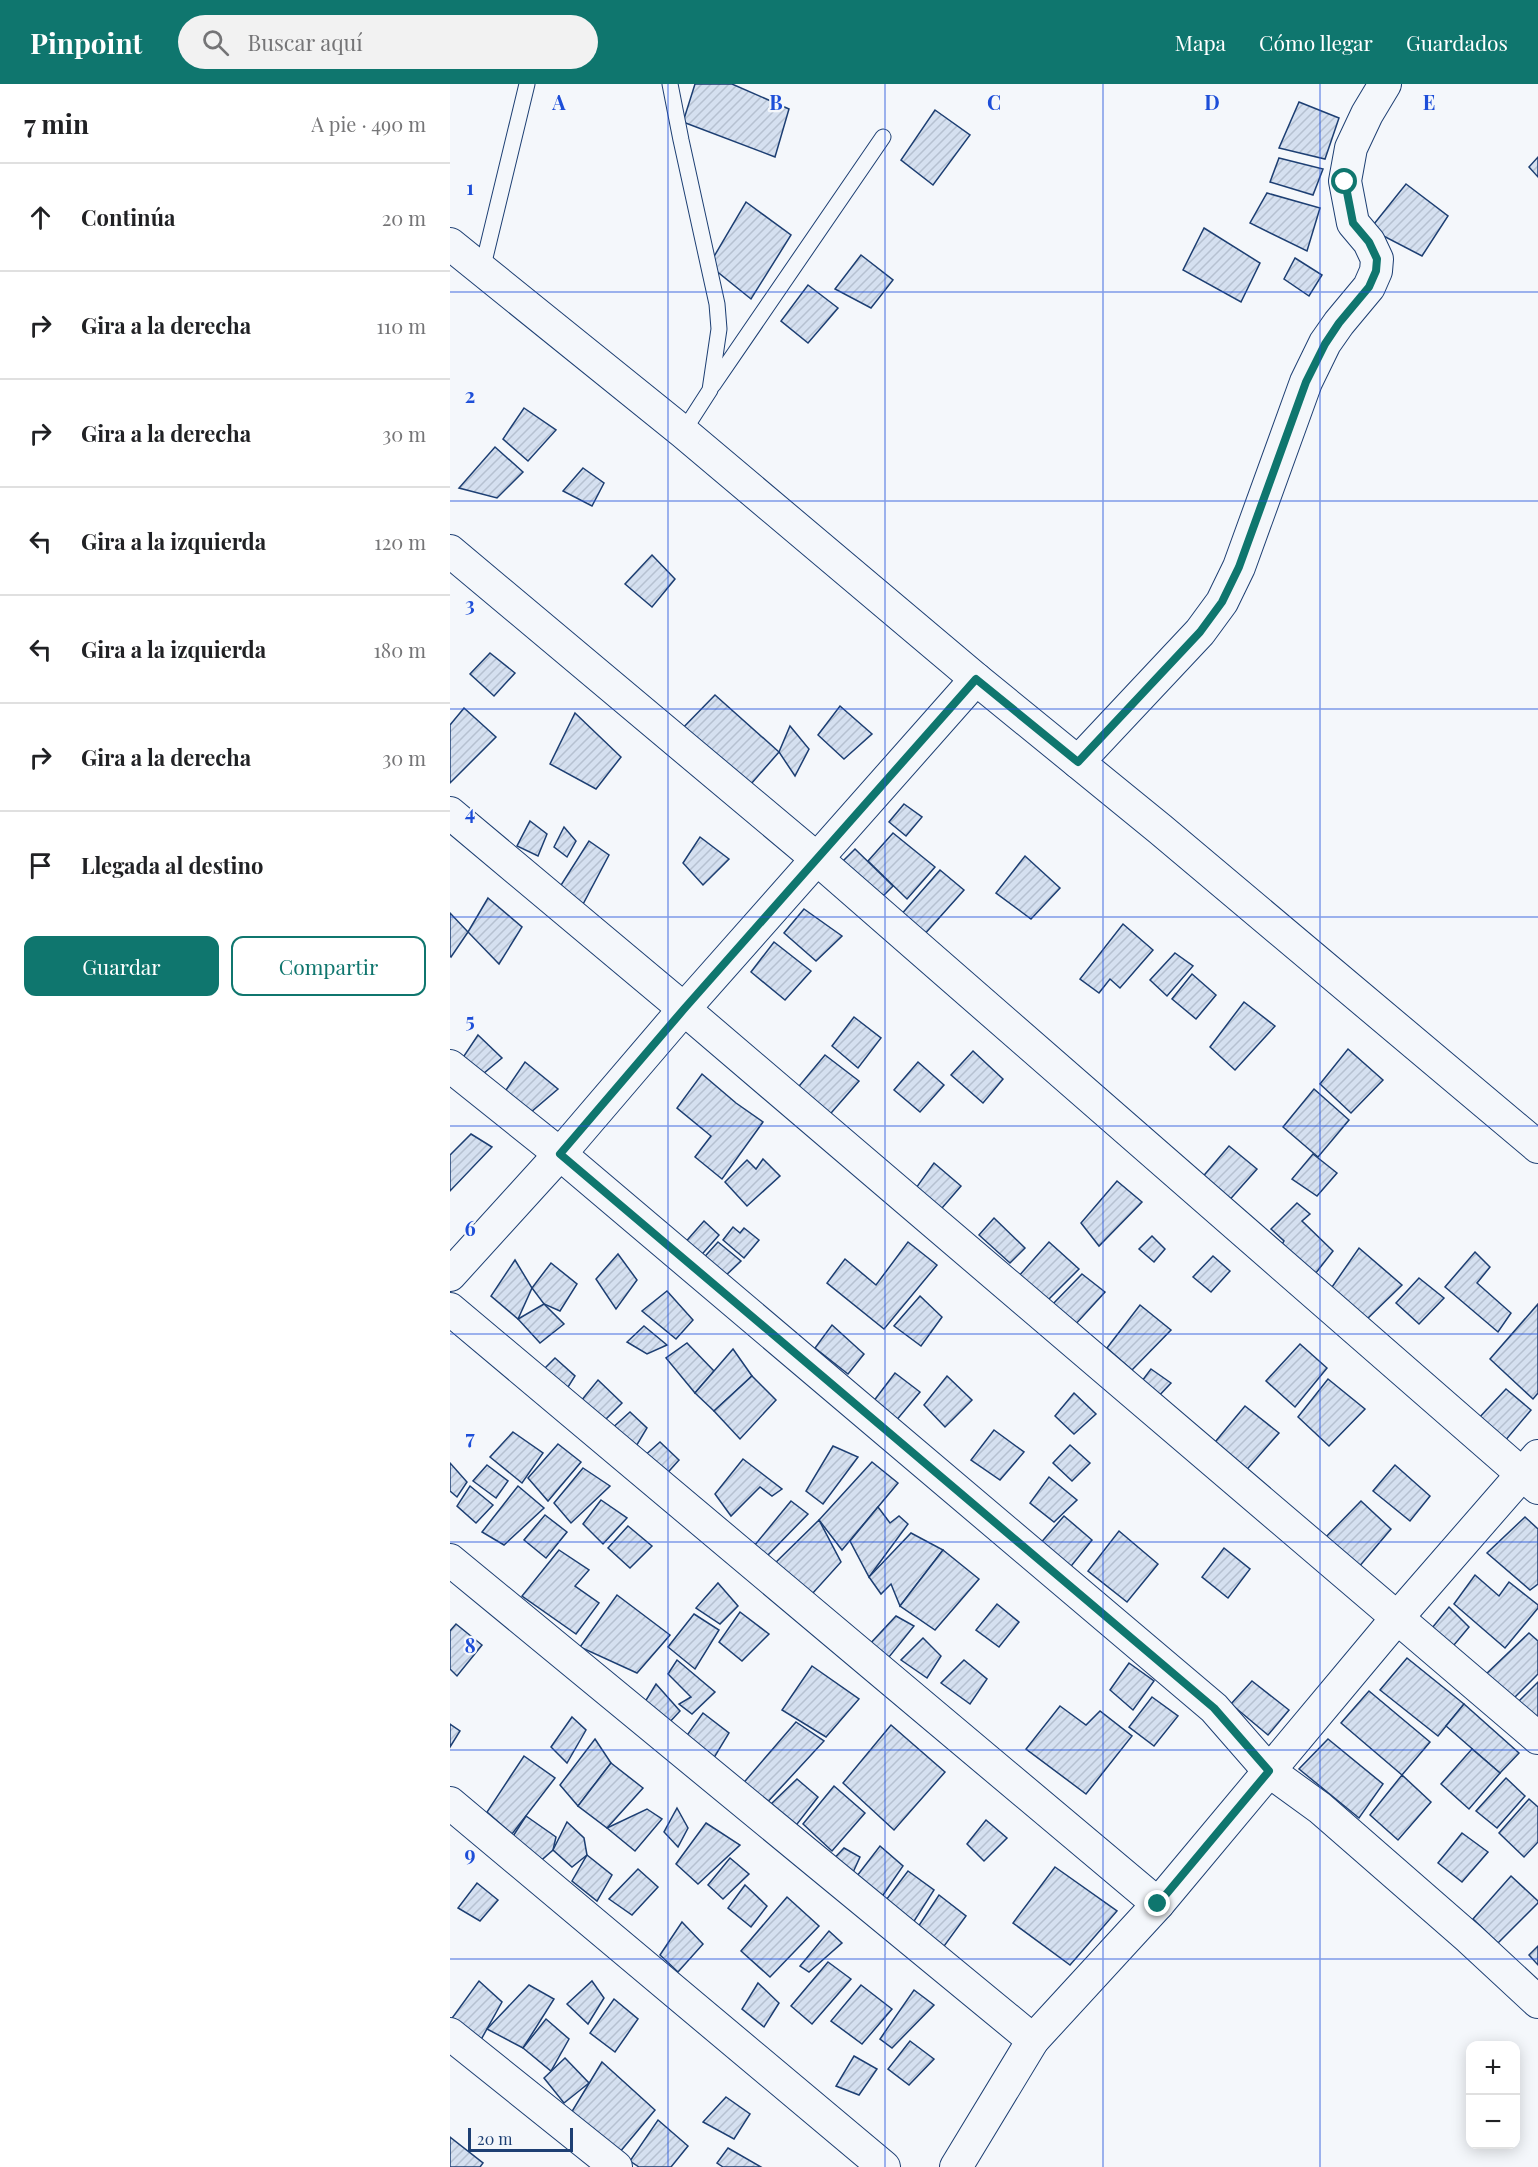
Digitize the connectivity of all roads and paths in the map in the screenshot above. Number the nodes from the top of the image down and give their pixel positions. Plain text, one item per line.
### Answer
1 (526, 84) edge
2 (670, 84) edge
3 (1385, 84) edge
4 (884, 137) dead end
5 (450, 244) edge
6 (482, 270) junction
7 (710, 390) junction
8 (682, 432) junction
9 (450, 551) edge
10 (976, 679) junction
11 (1078, 762) junction
12 (450, 813) edge
13 (816, 858) junction
14 (684, 1009) junction
15 (450, 1066) edge
16 (1538, 1147) edge
17 (560, 1154) junction
18 (450, 1275) edge
19 (450, 1309) edge
20 (1532, 1473) edge
21 (450, 1560) edge
22 (1397, 1618) junction
23 (1538, 1738) edge
24 (1269, 1771) junction
25 (450, 1803) edge
26 (1158, 1904) junction
27 (1538, 2002) edge
28 (450, 2034) edge
29 (1033, 2040) junction
30 (616, 2167) edge
31 (884, 2167) edge
32 (956, 2167) edge

1 - 6 lane
2 - 7 lane
3 - 11 street
4 - 7 lane
5 - 6 street
6 - 8 street
7 - 8 lane
8 - 10 street
9 - 13 street
10 - 11 street
10 - 13 street
11 - 16 street
12 - 14 street
13 - 14 street
13 - 20 street
14 - 17 street
14 - 22 street
15 - 17 street
17 - 18 street
17 - 24 street
19 - 26 street
20 - 22 street
21 - 29 street
22 - 23 street
22 - 24 street
24 - 26 street
24 - 27 street
25 - 31 street
26 - 29 street
28 - 30 street
29 - 32 street

